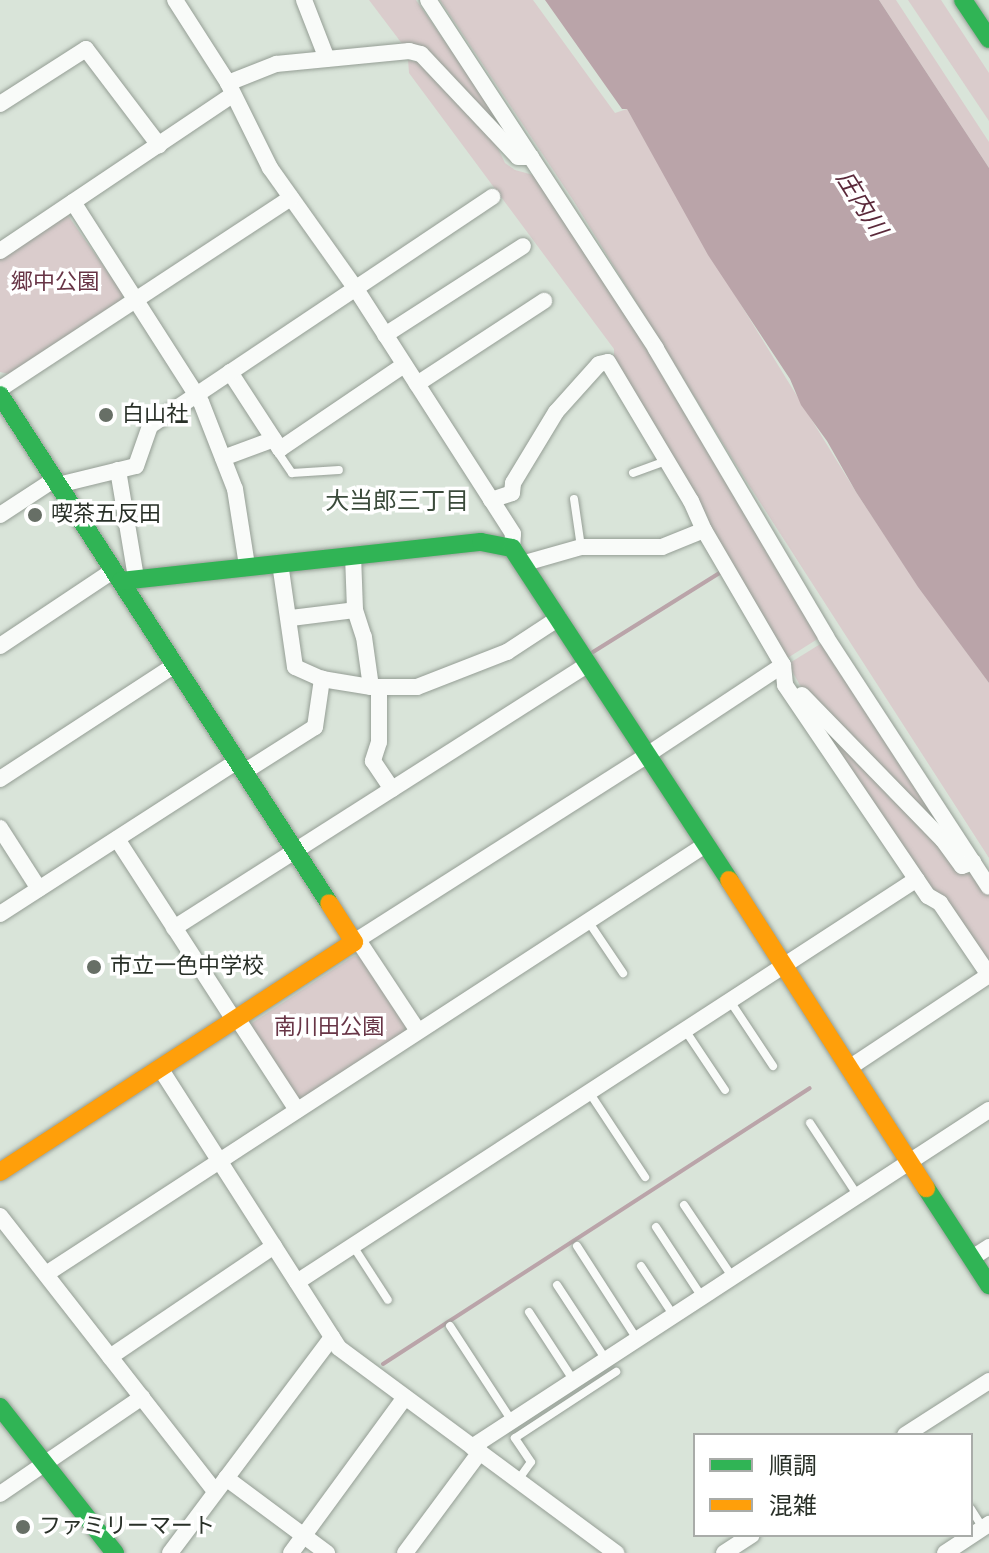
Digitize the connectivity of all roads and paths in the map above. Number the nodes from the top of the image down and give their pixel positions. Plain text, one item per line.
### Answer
1 (175, 0) edge
2 (304, 0) edge
3 (428, 0) edge
4 (963, 0) edge
5 (989, 39) edge
6 (327, 59) junction
7 (230, 89) junction
8 (0, 104) edge
9 (159, 145) junction
10 (531, 157) junction
11 (492, 197) dead end
12 (291, 198) junction
13 (73, 202) junction
14 (523, 246) dead end
15 (0, 251) edge
16 (356, 289) junction
17 (135, 299) junction
18 (544, 301) dead end
19 (385, 335) junction
20 (404, 365) junction
21 (230, 372) junction
22 (417, 384) junction
23 (0, 389) edge
24 (0, 395) edge
25 (196, 395) junction
26 (277, 444) junction
27 (223, 458) junction
28 (667, 460) junction
29 (118, 470) junction
30 (339, 470) dead end
31 (633, 473) dead end
32 (57, 482) junction
33 (574, 499) dead end
34 (491, 500) junction
35 (0, 515) edge
36 (704, 530) junction
37 (581, 547) junction
38 (512, 548) junction
39 (353, 555) junction
40 (280, 563) junction
41 (525, 563) junction
42 (247, 566) junction
43 (123, 576) junction
44 (355, 610) junction
45 (291, 618) junction
46 (559, 618) junction
47 (0, 646) edge
48 (175, 665) junction
49 (587, 665) junction
50 (783, 665) junction
51 (322, 679) junction
52 (785, 685) junction
53 (375, 687) junction
54 (647, 755) junction
55 (240, 766) junction
56 (0, 779) edge
57 (392, 789) junction
58 (0, 828) edge
59 (117, 839) junction
60 (705, 845) junction
61 (295, 851) junction
62 (973, 862) junction
63 (917, 879) junction
64 (989, 887) edge
65 (39, 889) junction
66 (0, 914) edge
67 (588, 921) junction
68 (174, 928) junction
69 (356, 941) junction
70 (783, 966) junction
71 (623, 973) dead end
72 (989, 975) edge
73 (730, 1001) junction
74 (236, 1019) junction
75 (685, 1030) junction
76 (418, 1031) junction
77 (773, 1066) dead end
78 (160, 1068) junction
79 (849, 1068) junction
80 (725, 1090) dead end
81 (589, 1092) junction
82 (297, 1110) junction
83 (989, 1110) edge
84 (810, 1123) dead end
85 (219, 1160) junction
86 (910, 1162) junction
87 (0, 1172) edge
88 (645, 1177) dead end
89 (858, 1196) junction
90 (684, 1205) dead end
91 (0, 1216) edge
92 (656, 1227) dead end
93 (274, 1246) junction
94 (353, 1246) junction
95 (577, 1246) dead end
96 (989, 1247) edge
97 (972, 1258) junction
98 (641, 1266) dead end
99 (46, 1274) junction
100 (733, 1278) junction
101 (297, 1282) junction
102 (557, 1285) dead end
103 (989, 1285) edge
104 (702, 1297) junction
105 (388, 1300) dead end
106 (529, 1312) dead end
107 (674, 1316) junction
108 (450, 1326) dead end
109 (332, 1337) junction
110 (637, 1339) junction
111 (110, 1357) junction
112 (611, 1366) junction
113 (574, 1381) junction
114 (989, 1381) edge
115 (142, 1397) junction
116 (405, 1397) junction
117 (0, 1407) edge
118 (512, 1421) junction
119 (908, 1433) edge
120 (476, 1450) junction
121 (45, 1464) junction
122 (518, 1480) junction
123 (221, 1485) junction
124 (0, 1494) edge
125 (304, 1536) junction
126 (742, 1538) edge
127 (960, 1538) edge
128 (607, 1550) edge
129 (115, 1553) edge
130 (170, 1553) edge
131 (291, 1553) edge
132 (327, 1553) edge
133 (405, 1553) edge
134 (724, 1553) edge
135 (945, 1553) edge

1 - 7 street
2 - 6 street
3 - 10 street
4 - 5 street
6 - 7 street
6 - 10 street
7 - 9 street
7 - 12 street
8 - 9 street
9 - 13 street
10 - 62 street
11 - 16 street
12 - 16 street
12 - 17 street
13 - 15 street
13 - 17 street
14 - 19 street
16 - 19 street
16 - 21 street
17 - 23 street
17 - 25 street
18 - 22 street
19 - 20 street
20 - 22 street
20 - 26 street
21 - 25 street
21 - 26 street
22 - 34 street
24 - 32 street
25 - 27 street
25 - 29 street
26 - 27 street
26 - 30 lane
27 - 42 street
28 - 31 lane
28 - 34 street
28 - 36 street
29 - 32 street
29 - 43 street
32 - 35 street
32 - 43 street
33 - 37 lane
34 - 38 street
36 - 37 street
36 - 50 street
37 - 41 street
38 - 39 street
38 - 41 street
39 - 40 street
39 - 44 street
40 - 42 street
40 - 45 street
41 - 46 street
42 - 43 street
43 - 47 street
43 - 48 street
44 - 45 street
44 - 53 street
45 - 51 street
46 - 49 street
46 - 53 street
48 - 55 street
48 - 56 street
49 - 54 street
49 - 57 street
50 - 52 street
50 - 54 street
51 - 53 street
51 - 55 street
52 - 62 street
52 - 63 street
53 - 57 street
54 - 60 street
54 - 69 street
55 - 59 street
55 - 61 street
57 - 61 street
58 - 65 street
59 - 65 street
59 - 68 street
60 - 67 street
60 - 70 street
61 - 68 street
61 - 69 street
62 - 64 street
63 - 70 street
63 - 72 street
65 - 66 street
67 - 71 lane
67 - 76 street
68 - 74 street
69 - 74 street
69 - 76 street
70 - 73 street
70 - 79 street
72 - 79 street
73 - 75 street
73 - 77 lane
74 - 78 street
74 - 82 street
75 - 80 lane
75 - 81 street
76 - 82 street
78 - 85 street
78 - 87 street
79 - 86 street
81 - 88 lane
81 - 94 street
82 - 85 street
83 - 86 street
84 - 89 lane
85 - 93 street
85 - 99 street
86 - 89 street
86 - 97 street
89 - 100 street
90 - 100 lane
91 - 99 street
92 - 104 lane
93 - 101 street
93 - 111 street
94 - 101 street
94 - 105 lane
95 - 110 lane
96 - 97 street
97 - 103 street
98 - 107 lane
99 - 111 street
100 - 104 street
101 - 109 street
102 - 112 lane
104 - 107 street
106 - 113 lane
107 - 110 street
108 - 118 lane
109 - 116 street
109 - 123 street
110 - 112 street
111 - 115 street
112 - 113 street
112 - 122 lane
113 - 118 street
114 - 119 street
115 - 121 street
115 - 123 street
116 - 120 street
116 - 125 street
117 - 121 street
118 - 120 street
120 - 122 street
120 - 133 street
121 - 124 street
121 - 129 street
122 - 128 street
123 - 125 street
123 - 130 street
125 - 131 street
125 - 132 street
126 - 134 street
127 - 135 street

